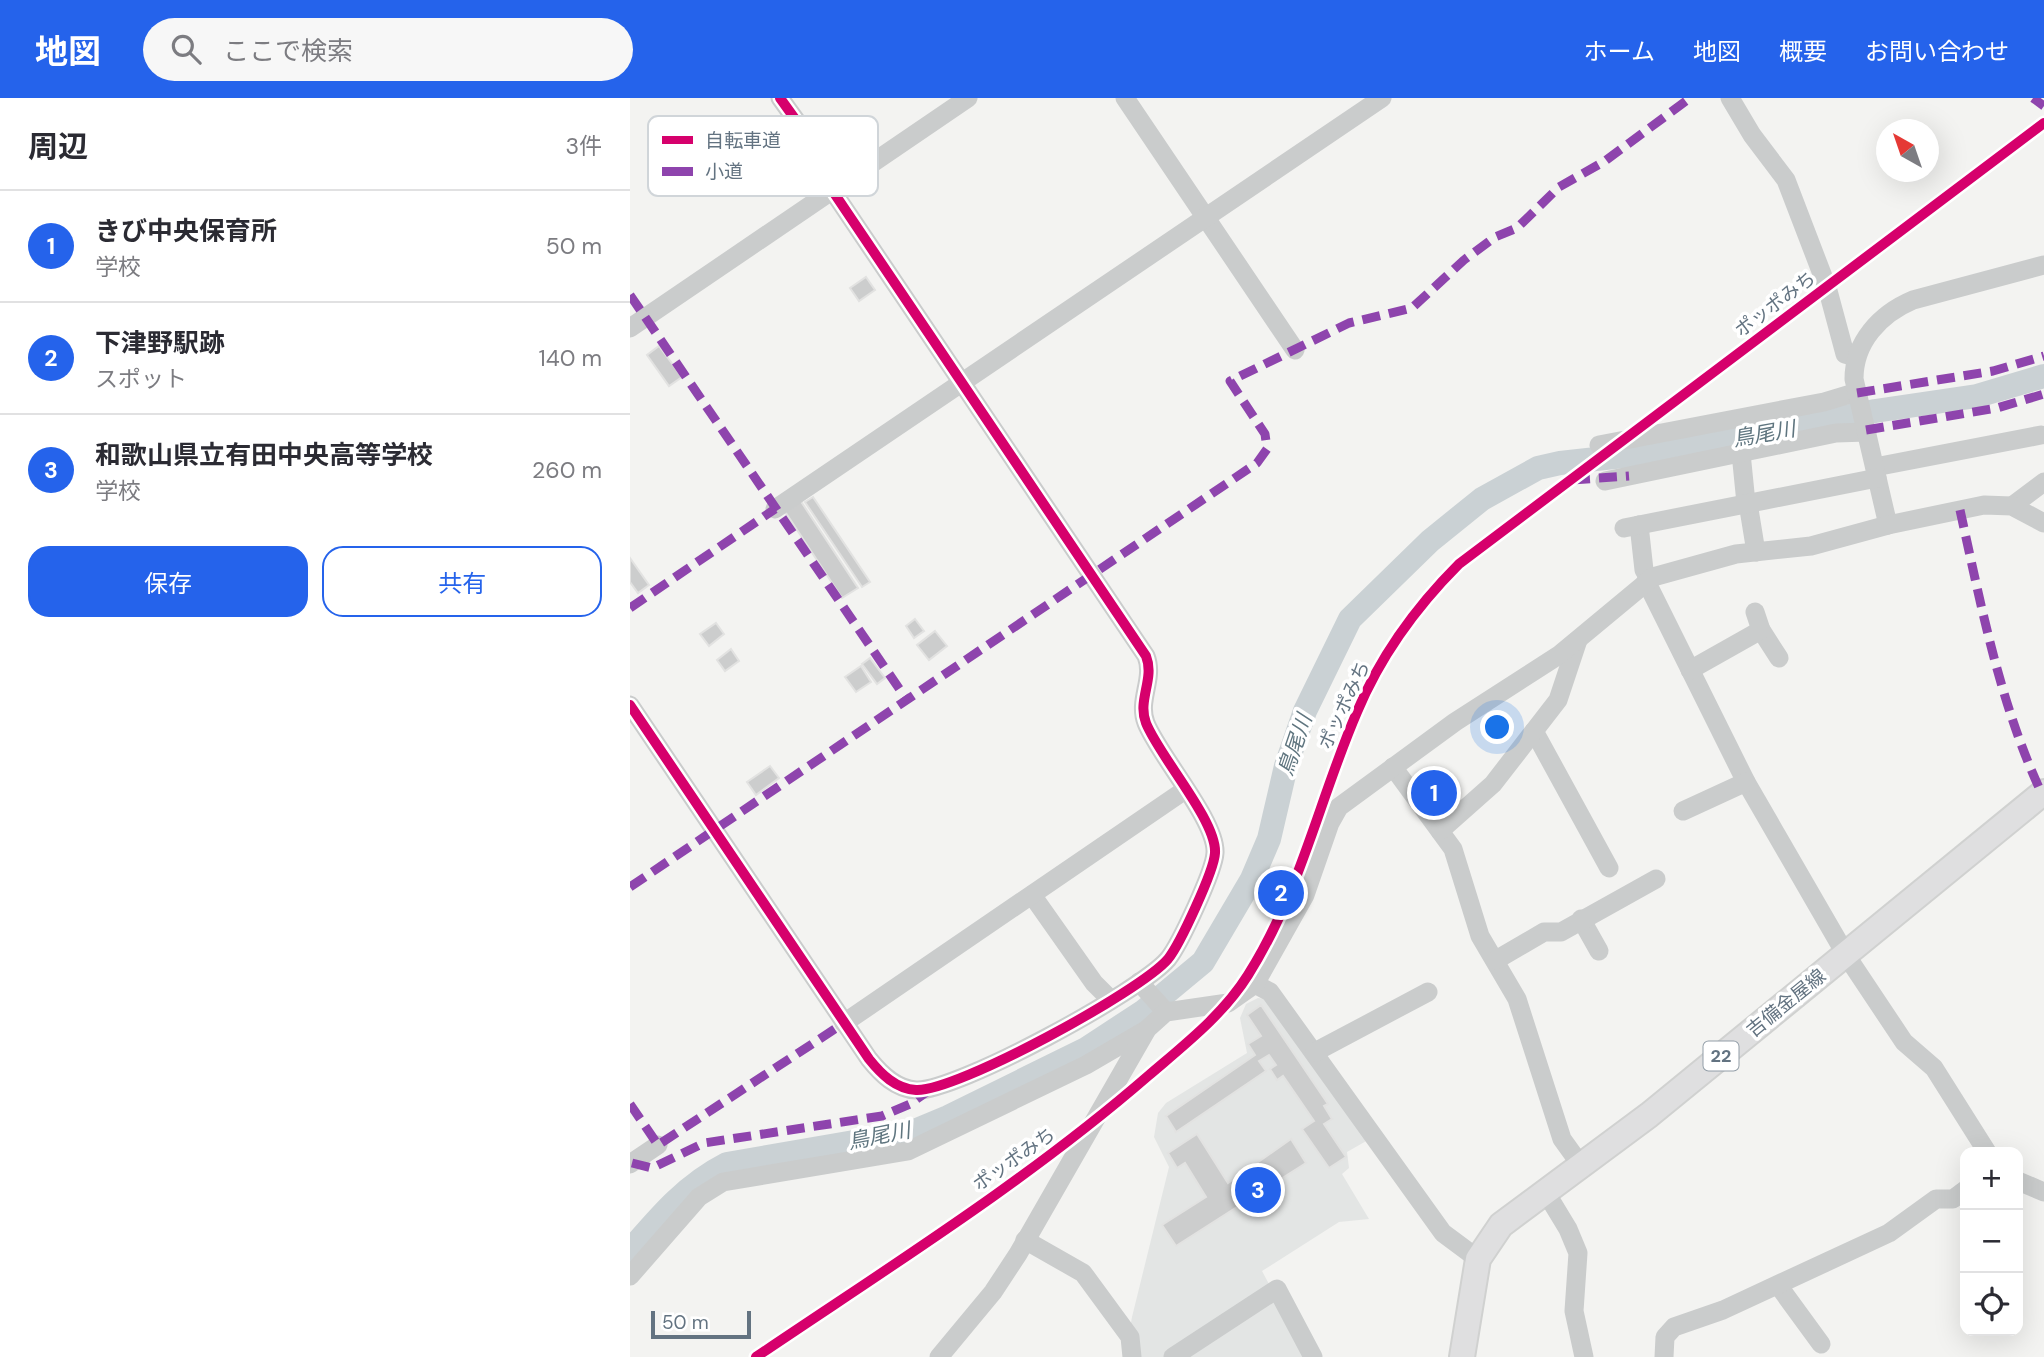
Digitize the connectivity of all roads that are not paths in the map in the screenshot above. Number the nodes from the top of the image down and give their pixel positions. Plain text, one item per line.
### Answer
1 (780, 98) edge
2 (968, 98) edge
3 (1125, 98) edge
4 (1382, 98) edge
5 (1730, 98) edge
6 (793, 116) edge
7 (878, 159) edge
8 (823, 196) edge
9 (836, 196) edge
10 (1205, 216) junction
11 (2044, 265) edge
12 (630, 328) edge
13 (1295, 350) dead end
14 (1856, 357) junction
15 (962, 382) junction
16 (1858, 396) junction
17 (1866, 429) junction
18 (2041, 435) dead end
19 (1599, 445) dead end
20 (1741, 453) junction
21 (1876, 472) junction
22 (1605, 481) dead end
23 (2044, 482) edge
24 (1747, 503) junction
25 (2012, 506) junction
26 (775, 509) dead end
27 (2044, 523) edge
28 (1888, 525) junction
29 (1756, 552) junction
30 (1648, 580) junction
31 (1579, 637) junction
32 (1779, 658) dead end
33 (1690, 670) junction
34 (630, 705) edge
35 (1534, 732) junction
36 (1393, 767) junction
37 (1746, 782) junction
38 (1185, 790) junction
39 (2044, 792) edge
40 (1683, 811) dead end
41 (1440, 831) junction
42 (1609, 867) dead end
43 (1656, 878) dead end
44 (1032, 895) junction
45 (1581, 919) junction
46 (1599, 951) dead end
47 (1846, 955) junction
48 (1496, 961) junction
49 (1255, 984) junction
50 (1142, 985) junction
51 (1428, 992) dead end
52 (1111, 1000) junction
53 (1164, 1010) junction
54 (844, 1023) junction
55 (1146, 1030) junction
56 (1315, 1052) junction
57 (658, 1145) dead end
58 (1984, 1147) edge
59 (630, 1164) edge
60 (1580, 1164) junction
61 (2023, 1183) edge
62 (2043, 1189) edge
63 (1545, 1191) junction
64 (1960, 1194) edge
65 (1026, 1240) junction
66 (1478, 1259) junction
67 (630, 1276) edge
68 (1778, 1285) junction
69 (1821, 1344) dead end
70 (939, 1357) edge
71 (1132, 1357) edge
72 (1173, 1357) edge
73 (1313, 1357) edge
74 (1462, 1357) edge
75 (1584, 1357) edge
76 (1664, 1357) edge

1 - 6 street
2 - 7 street
3 - 10 street
4 - 10 street
5 - 14 street
8 - 12 street
9 - 15 street
10 - 13 street
10 - 15 street
11 - 14 street
14 - 16 street
15 - 26 street
15 - 38 street
16 - 17 street
16 - 19 street
17 - 20 street
17 - 21 street
18 - 21 street
20 - 22 street
20 - 24 street
21 - 24 street
21 - 28 street
23 - 25 street
24 - 29 street
24 - 30 street
25 - 27 street
25 - 28 street
28 - 29 street
29 - 30 street
30 - 31 street
30 - 33 street
31 - 35 street
31 - 36 street
32 - 33 street
33 - 37 street
34 - 54 street
35 - 41 street
35 - 42 street
36 - 41 street
36 - 49 street
37 - 40 street
37 - 47 street
38 - 44 street
38 - 50 street
39 - 47 main road, 吉備金屋線 / 22
41 - 48 street
43 - 45 street
44 - 52 street
44 - 54 street
45 - 46 street
45 - 48 street
47 - 58 street
47 - 60 main road, 吉備金屋線 / 22
48 - 60 street
49 - 53 street
49 - 56 street
50 - 52 street
50 - 53 street
51 - 56 street
52 - 54 street
53 - 55 street
55 - 65 street
55 - 67 street
56 - 66 street
57 - 59 street
60 - 63 main road, 吉備金屋線 / 22
61 - 62 street
63 - 66 main road, 吉備金屋線 / 22
63 - 75 street
64 - 68 street
65 - 70 street
65 - 71 street
66 - 74 main road, 吉備金屋線 / 22
68 - 69 street
68 - 76 street
72 - 73 street

